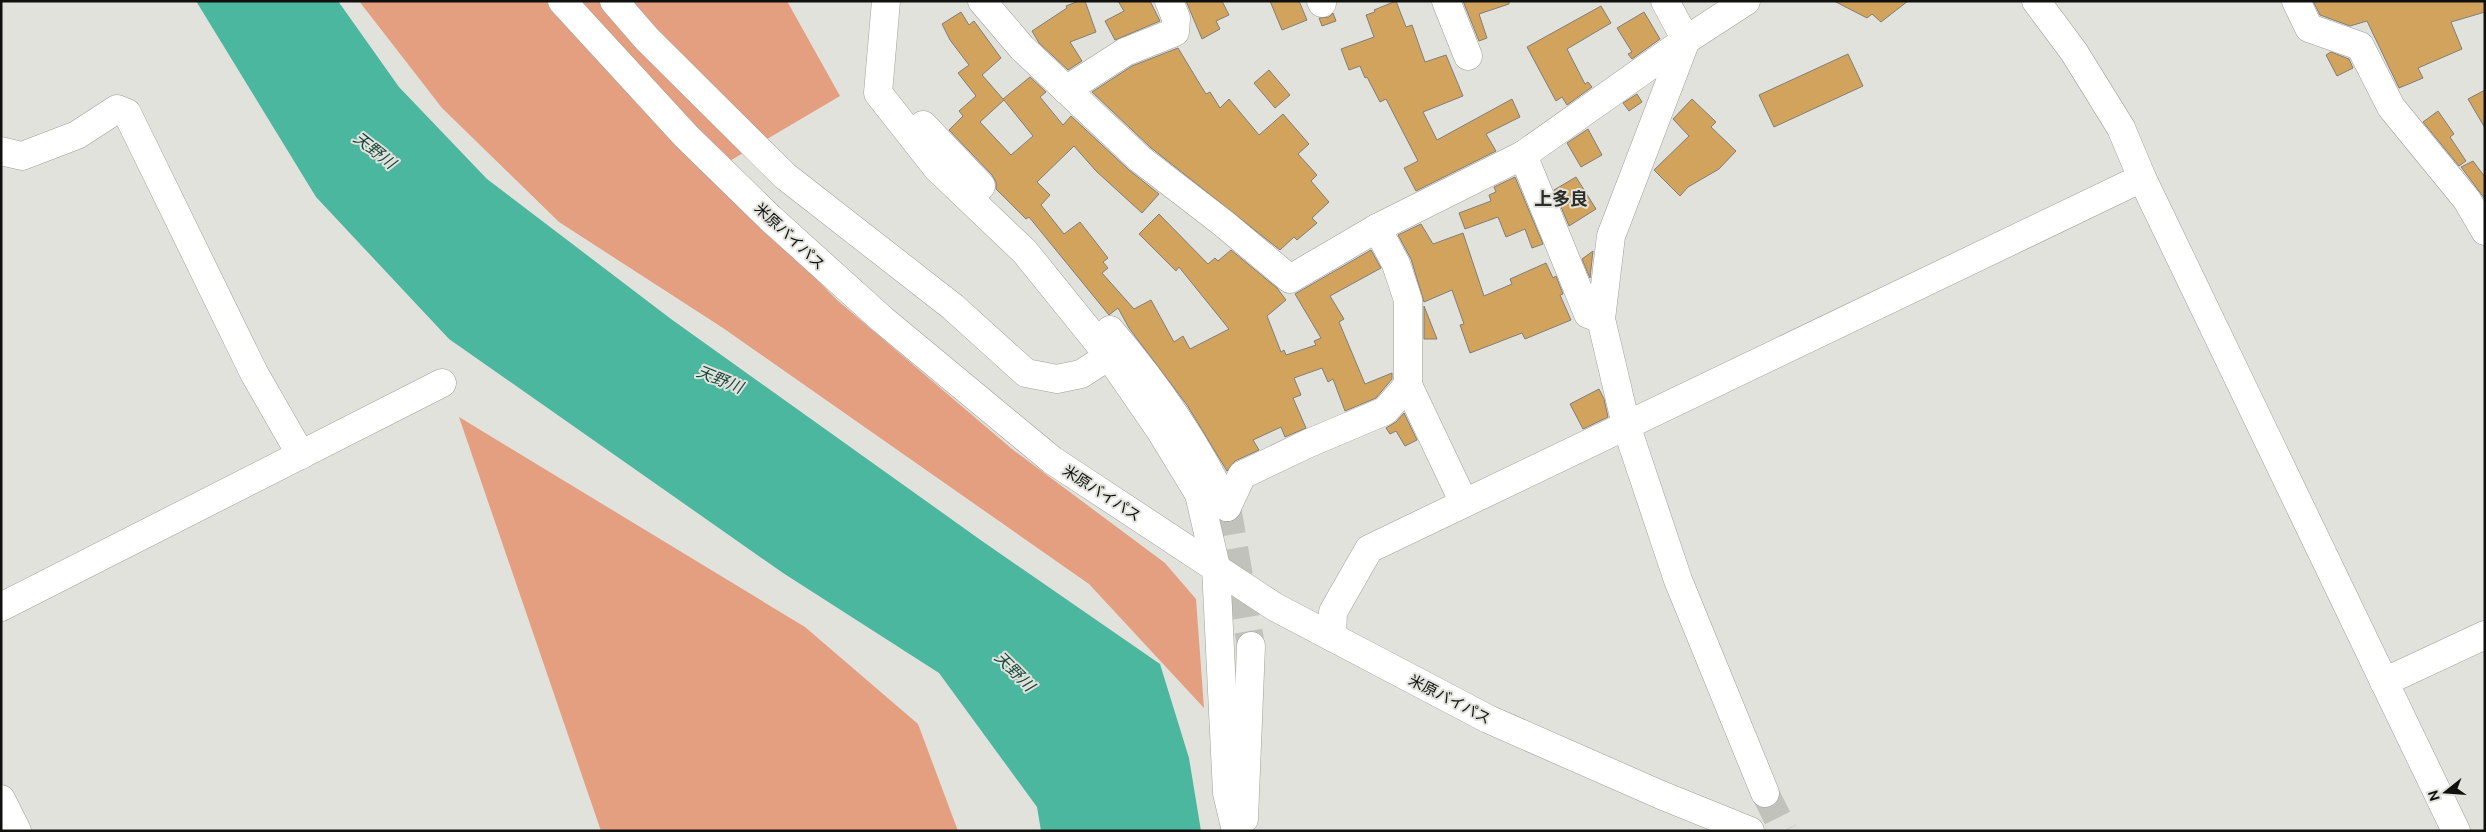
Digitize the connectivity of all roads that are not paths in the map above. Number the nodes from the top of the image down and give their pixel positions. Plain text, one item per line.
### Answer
1 (562, 1) edge
2 (614, 1) edge
3 (886, 1) edge
4 (982, 1) edge
5 (1169, 1) edge
6 (1446, 1) edge
7 (1665, 1) edge
8 (1746, 1) edge
9 (2036, 1) edge
10 (2296, 1) edge
11 (1686, 40) junction
12 (1468, 56) dead end
13 (1066, 90) junction
14 (878, 93) junction
15 (1, 151) edge
16 (1523, 155) junction
17 (2142, 178) junction
18 (1377, 228) junction
19 (2485, 231) edge
20 (1601, 319) junction
21 (1109, 356) junction
22 (442, 383) dead end
23 (1408, 385) junction
24 (1626, 425) junction
25 (301, 455) junction
26 (1464, 503) junction
27 (1216, 567) junction
28 (1, 607) edge
29 (2485, 635) edge
30 (1332, 637) junction
31 (1251, 646) tunnel mouth
32 (2384, 682) junction
33 (1764, 793) tunnel mouth
34 (1, 799) edge
35 (17, 831) edge
36 (1236, 831) edge
37 (1243, 831) edge
38 (1750, 831) edge
39 (2456, 831) edge

1 - 27 main road, 米原バイパス
2 - 21 main road
3 - 14 main road
4 - 13 main road
5 - 13 main road
6 - 12 main road
7 - 11 main road
8 - 11 main road
9 - 17 main road
10 - 19 main road
11 - 16 main road
11 - 20 main road
13 - 18 main road
14 - 21 main road
14 - 23 main road
15 - 25 main road
16 - 18 main road
16 - 20 main road
17 - 24 main road
17 - 32 main road
18 - 23 main road
20 - 24 main road
21 - 27 main road
22 - 25 main road
23 - 26 main road
24 - 26 main road
24 - 33 main road
25 - 28 main road
26 - 30 main road
27 - 30 main road, 米原バイパス
27 - 36 main road
29 - 32 main road
30 - 38 main road, 米原バイパス
31 - 37 main road
32 - 39 main road
34 - 35 main road

